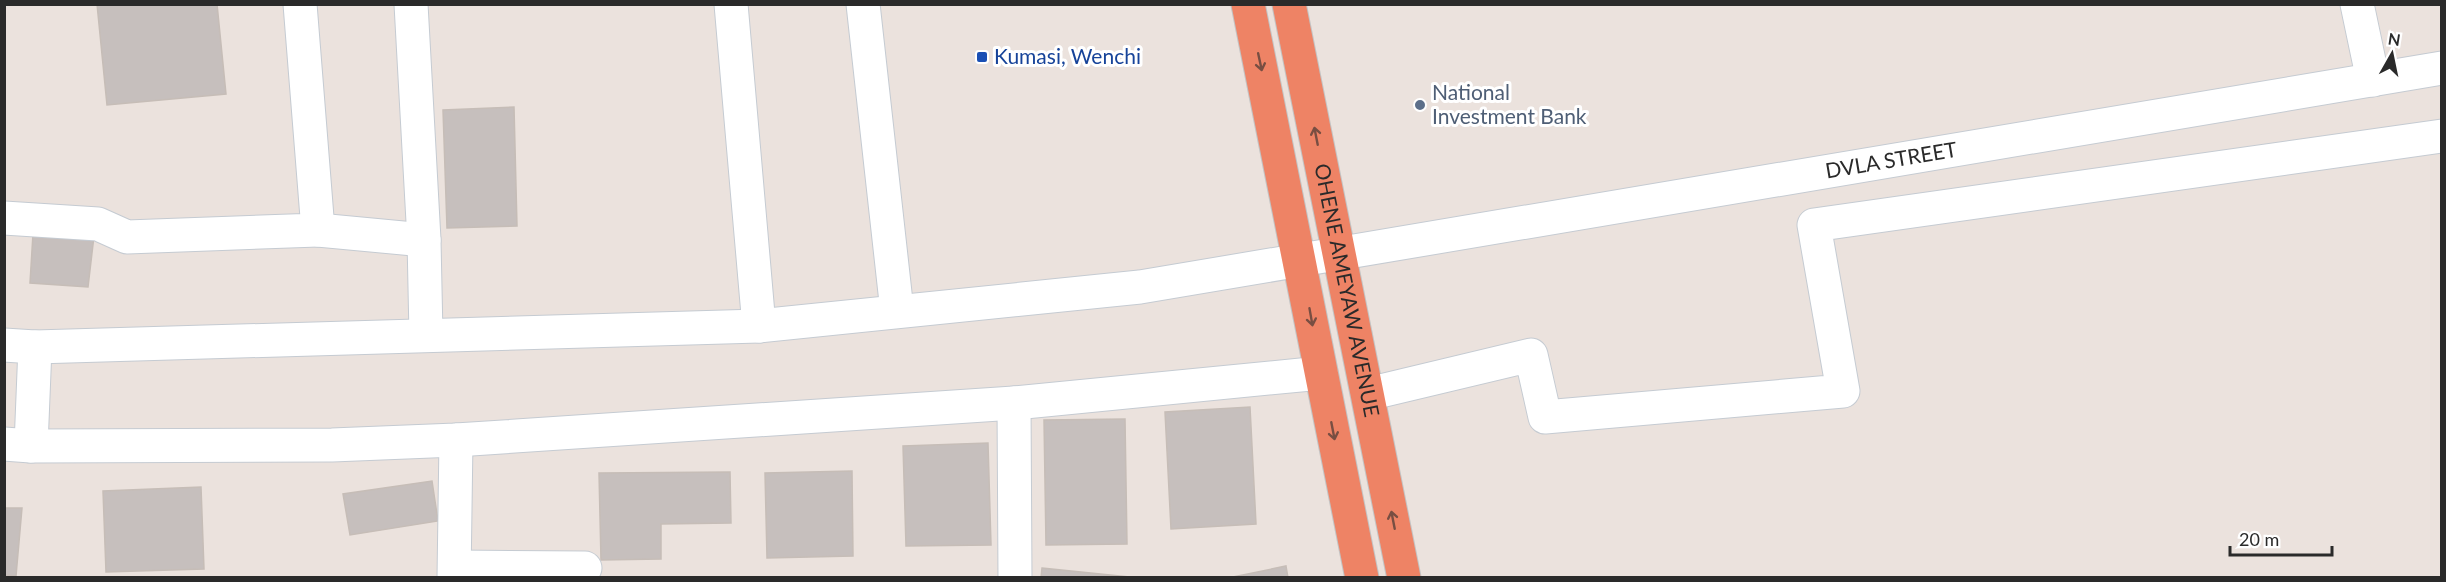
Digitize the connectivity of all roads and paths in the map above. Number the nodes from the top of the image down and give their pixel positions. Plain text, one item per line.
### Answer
1 (300, 4) edge
2 (411, 4) edge
3 (732, 4) edge
4 (863, 4) edge
5 (1248, 4) edge
6 (1289, 4) edge
7 (2357, 4) edge
8 (2442, 68) edge
9 (2373, 80) junction
10 (2442, 136) edge
11 (4, 218) edge
12 (318, 230) junction
13 (424, 240) junction
14 (1340, 255) junction
15 (1301, 261) junction
16 (897, 311) junction
17 (759, 326) junction
18 (426, 335) junction
19 (20, 346) edge
20 (1321, 373) junction
21 (1368, 394) junction
22 (1014, 403) junction
23 (456, 440) junction
24 (18, 445) edge
25 (585, 567) dead end
26 (454, 572) edge
27 (1015, 578) edge
28 (1362, 578) edge
29 (1404, 578) edge

1 - 12 street
2 - 13 street
3 - 17 street
4 - 16 street
5 -> 15 highway, OHENE AMEYAW AVENUE
14 -> 6 highway, OHENE AMEYAW AVENUE
7 - 9 street
8 - 9 street, DVLA STREET
9 - 14 street, DVLA STREET
10 - 21 street
11 - 12 street
12 - 13 street
13 - 18 street
14 - 15 street, DVLA STREET
14 - 21 highway, OHENE AMEYAW AVENUE
15 - 16 street, DVLA STREET
15 -> 20 highway, OHENE AMEYAW AVENUE
16 - 17 street, DVLA STREET
17 - 18 street, DVLA STREET
18 - 19 street, DVLA STREET
19 - 24 street
20 - 22 street
20 -> 28 highway, OHENE AMEYAW AVENUE
29 -> 21 highway, OHENE AMEYAW AVENUE
22 - 23 street
22 - 27 street
23 - 24 street
23 - 26 street
25 - 26 street

